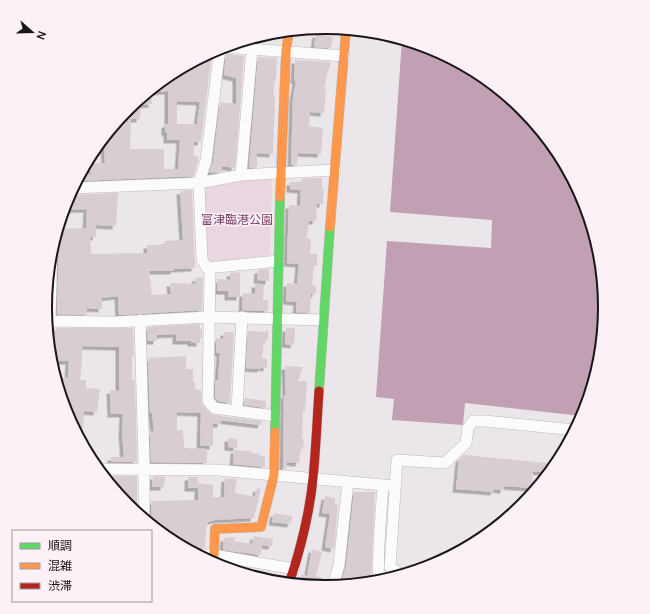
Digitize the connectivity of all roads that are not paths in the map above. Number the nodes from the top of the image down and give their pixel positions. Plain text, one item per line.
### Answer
1 (346, 35) edge
2 (288, 36) edge
3 (237, 48) edge
4 (252, 49) junction
5 (286, 51) junction
6 (219, 56) edge
7 (344, 56) junction
8 (335, 170) junction
9 (282, 173) junction
10 (241, 175) junction
11 (199, 183) junction
12 (79, 188) edge
13 (278, 261) junction
14 (207, 268) junction
15 (209, 317) junction
16 (242, 317) junction
17 (277, 318) junction
18 (140, 320) junction
19 (323, 320) junction
20 (53, 321) edge
21 (237, 410) junction
22 (275, 416) junction
23 (569, 429) edge
24 (105, 469) edge
25 (144, 469) junction
26 (274, 475) junction
27 (313, 479) junction
28 (348, 482) junction
29 (389, 485) junction
30 (144, 511) edge
31 (214, 555) joint
32 (294, 569) junction
33 (396, 571) edge
34 (378, 575) edge
35 (291, 578) edge
36 (335, 579) edge

1 - 7 street
2 - 5 street
3 - 4 street
4 - 5 street
4 - 10 street
5 - 7 street
5 - 9 street
6 - 11 street
7 - 8 street
8 - 9 street
8 - 19 street
9 - 10 street
9 - 13 street
10 - 11 street
11 - 12 street
11 - 14 street
13 - 14 street
13 - 17 street
14 - 15 street
15 - 16 street
15 - 18 street
15 - 21 street
16 - 17 street
16 - 21 street
17 - 19 street
17 - 22 street
18 - 20 street
18 - 25 street
19 - 27 street
21 - 22 street
22 - 26 street
23 - 29 street
24 - 25 street
25 - 26 street
25 - 30 street
26 - 27 street
26 - 31 street
27 - 28 street
27 - 32 street
28 - 29 street
28 - 36 street
29 - 33 street
29 - 34 street
31 - 32 street
32 - 35 street

